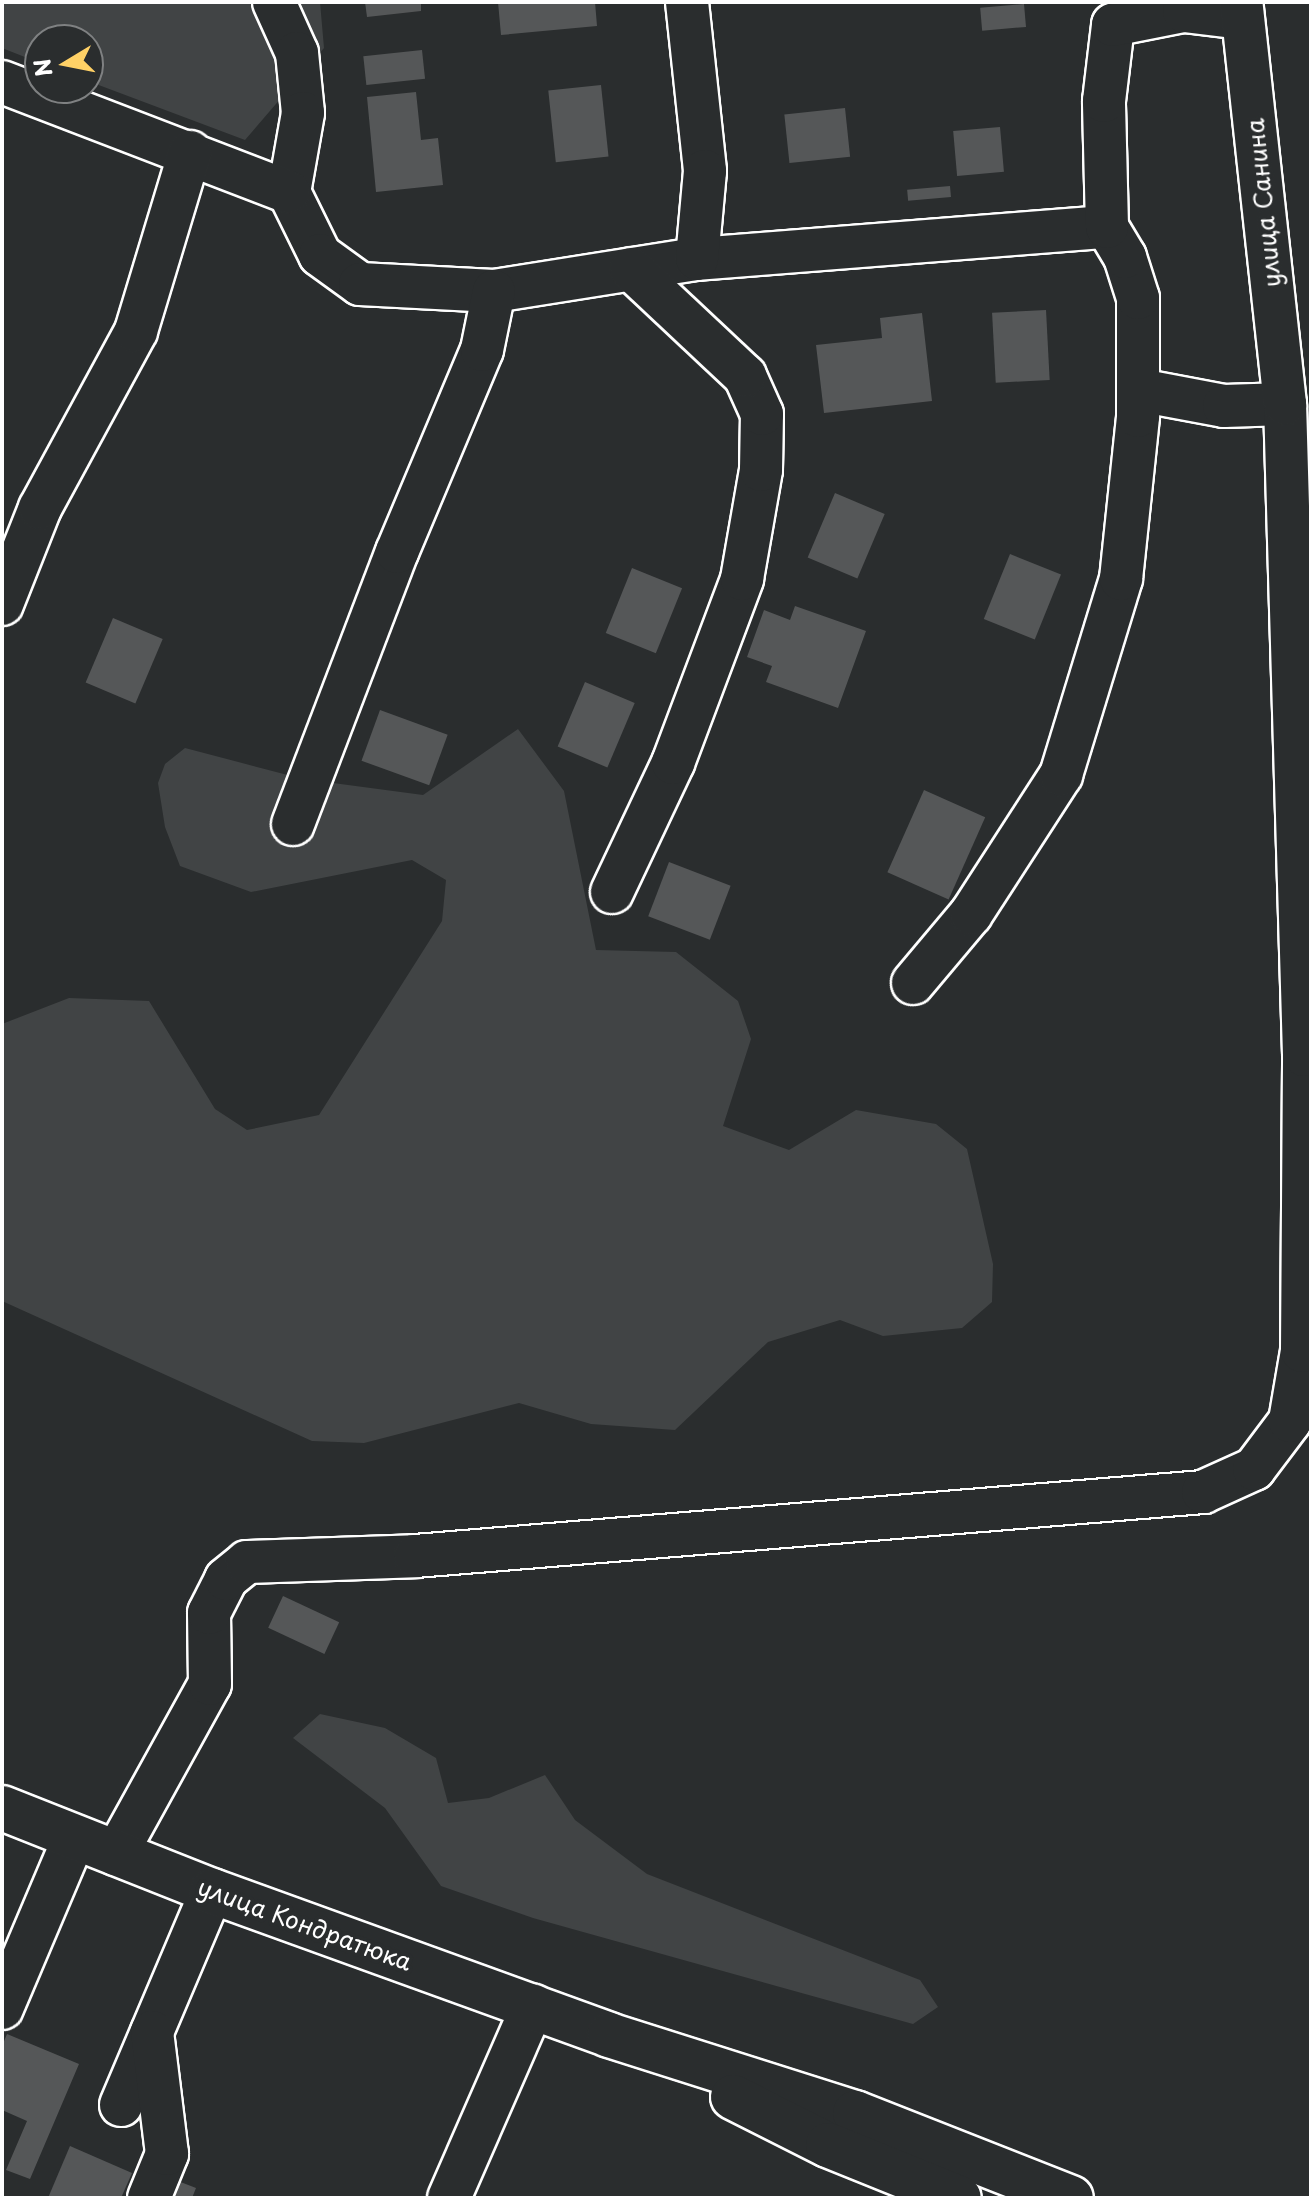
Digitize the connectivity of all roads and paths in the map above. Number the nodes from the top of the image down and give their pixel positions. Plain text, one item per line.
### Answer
1 (274, 2) edge
2 (687, 2) edge
3 (1242, 10) edge
4 (2, 82) edge
5 (190, 152) junction
6 (289, 192) junction
7 (1107, 227) junction
8 (697, 259) junction
9 (631, 269) junction
10 (494, 291) junction
11 (1139, 390) junction
12 (1285, 404) junction
13 (2, 604) edge
14 (293, 824) dead end
15 (612, 892) dead end
16 (913, 983) dead end
17 (2, 1808) edge
18 (74, 1838) junction
19 (116, 1854) junction
20 (212, 1891) junction
21 (533, 2006) junction
22 (2, 2008) edge
23 (152, 2032) junction
24 (609, 2035) junction
25 (121, 2105) dead end
26 (149, 2198) edge
27 (449, 2198) edge
28 (959, 2198) edge
29 (1071, 2198) edge

1 - 6 street
2 - 8 street
3 - 7 street
3 - 12 street, улица Санина
4 - 5 street
5 - 6 street
5 - 13 street
6 - 10 street
7 - 8 street
7 - 11 street
8 - 9 street
9 - 10 street
9 - 15 street
10 - 14 street
11 - 12 street
11 - 16 street
12 - 19 street, улица Санина
17 - 18 main road, улица Кондратюка
18 - 19 main road, улица Кондратюка
18 - 22 street
19 - 20 main road, улица Кондратюка
20 - 21 main road, улица Кондратюка
20 - 23 street
21 - 24 main road, улица Кондратюка
21 - 27 street
23 - 25 street
23 - 26 street
24 - 28 main road
24 - 29 main road

